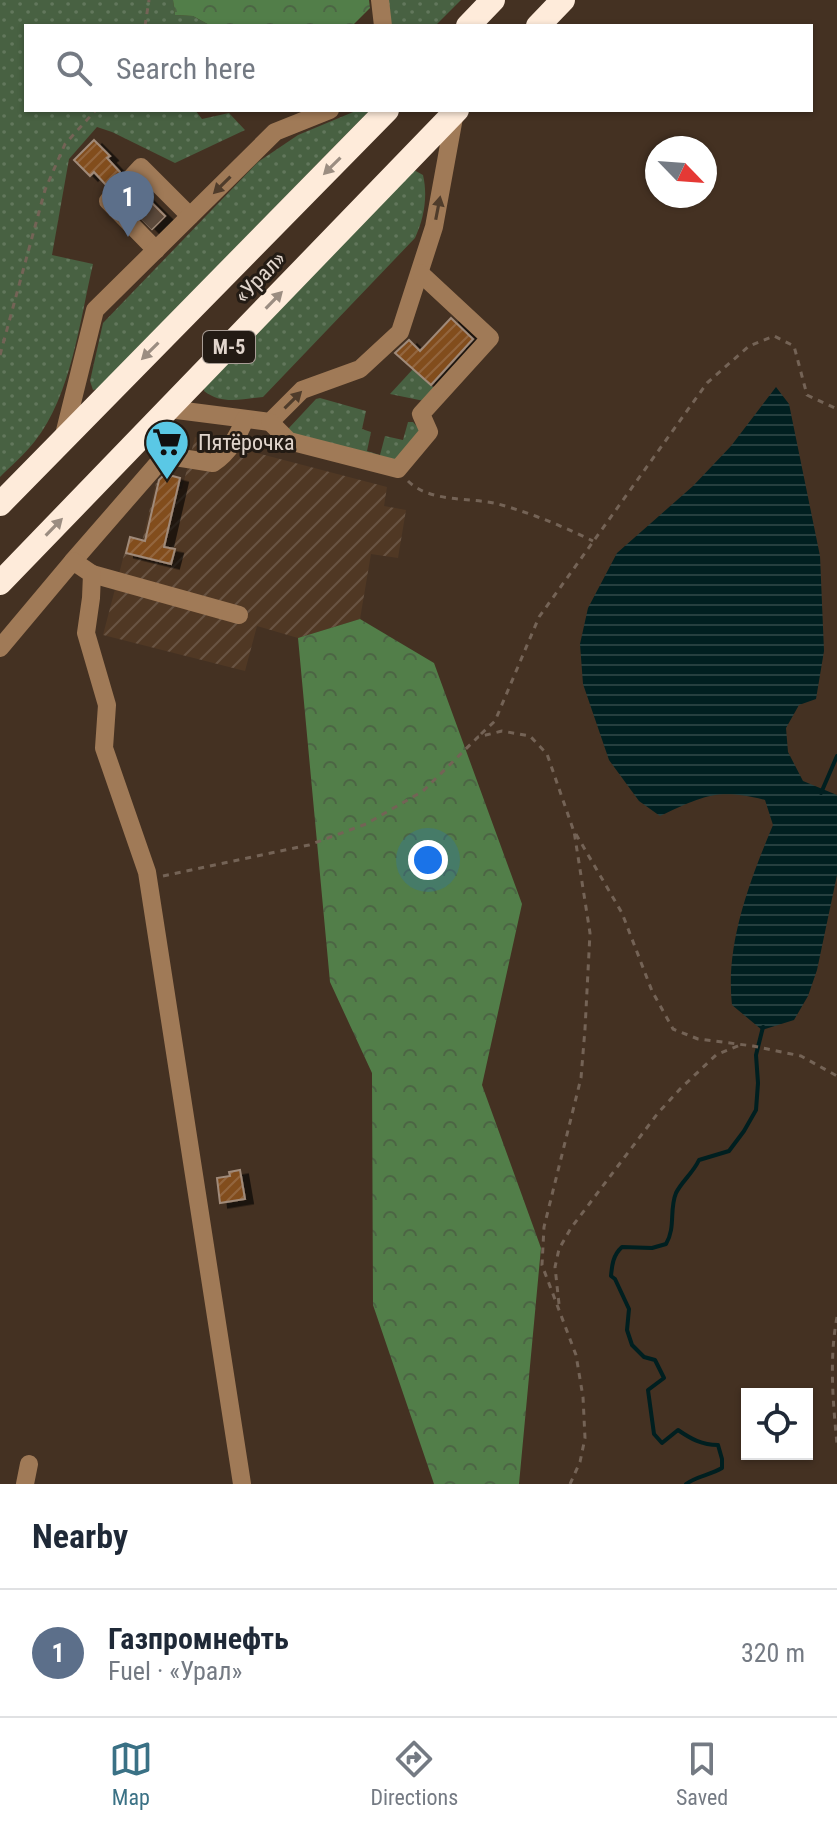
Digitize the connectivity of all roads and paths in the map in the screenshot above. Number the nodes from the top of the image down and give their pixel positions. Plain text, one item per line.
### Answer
1 (149, 0) edge
2 (380, 0) edge
3 (493, 0) edge
4 (563, 0) edge
5 (145, 24) edge
6 (383, 24) edge
7 (470, 24) edge
8 (540, 24) edge
9 (94, 112) edge
10 (325, 112) edge
11 (385, 112) edge
12 (455, 112) edge
13 (456, 112) edge
14 (137, 199) junction
15 (153, 215) junction
16 (190, 216) junction
17 (156, 250) junction
18 (420, 273) junction
19 (0, 355) edge
20 (169, 409) junction
21 (837, 409) edge
22 (245, 419) junction
23 (270, 422) junction
24 (63, 439) junction
25 (394, 468) junction
26 (0, 504) edge
27 (593, 541) junction
28 (73, 561) junction
29 (92, 574) junction
30 (0, 583) edge
31 (239, 615) dead end
32 (0, 648) edge
33 (478, 737) junction
34 (573, 829) junction
35 (148, 879) junction
36 (742, 1044) junction
37 (837, 1075) edge
38 (559, 1312) junction
39 (837, 1317) edge
40 (837, 1444) edge
41 (29, 1464) dead end
42 (25, 1484) edge
43 (242, 1484) edge
44 (570, 1484) edge

1 - 5 path
2 - 6 street
3 - 7 highway
4 - 8 highway
9 - 19 path
10 -> 16 street
11 -> 24 highway, «Урал» / М-5
20 -> 12 highway, «Урал» / М-5
18 -> 13 street
14 - 14 street
14 - 15 street
14 - 15 street
15 - 16 street
15 - 17 street
16 - 17 street
17 - 24 street
23 -> 18 street
18 - 25 street
20 - 22 street
30 -> 20 highway, «Урал» / М-5
21 - 27 path
22 - 23 street
22 - 28 street
23 - 25 street
24 - 26 highway, «Урал» / М-5
25 - 27 path
27 - 33 path
28 - 29 street
28 - 32 street
29 - 31 street
29 - 35 street
33 - 34 path
33 - 35 path
34 - 36 path
34 - 38 path
35 - 43 street
36 - 37 path
36 - 38 path
38 - 44 path
39 - 40 path
41 - 42 street

